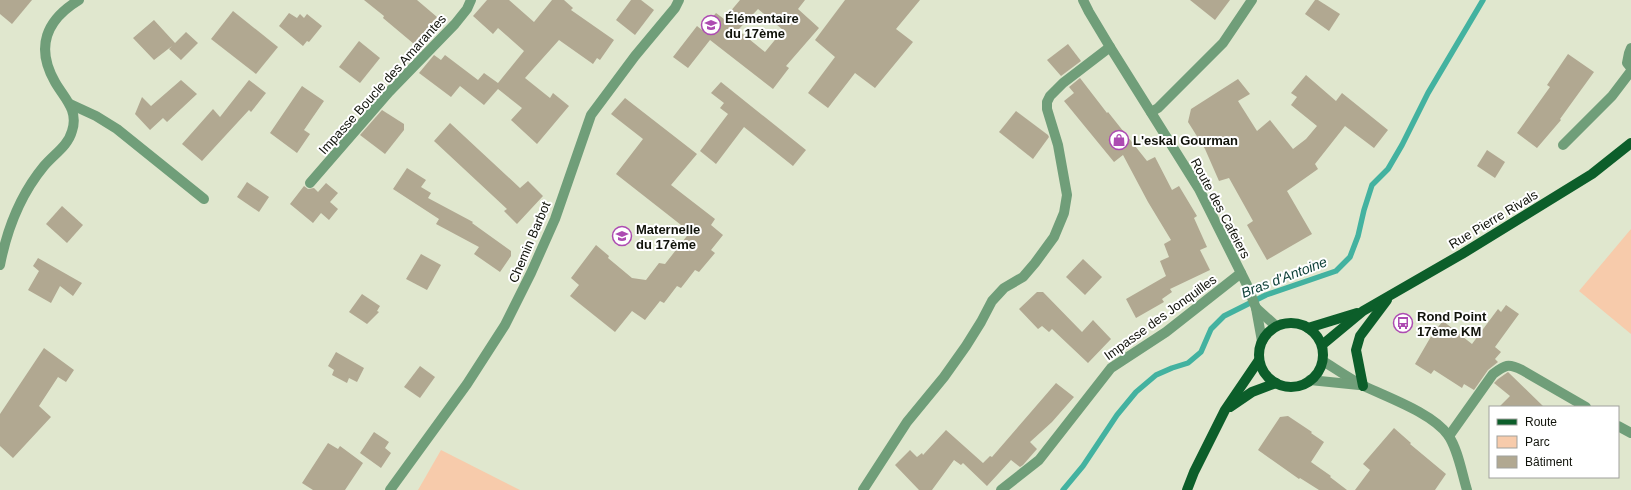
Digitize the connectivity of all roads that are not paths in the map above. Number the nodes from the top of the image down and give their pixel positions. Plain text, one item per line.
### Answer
1 (79, 0) edge
2 (471, 0) edge
3 (679, 0) edge
4 (1083, 0) edge
5 (1252, 0) edge
6 (1110, 47) junction
7 (1631, 48) edge
8 (1631, 70) edge
9 (70, 104) junction
10 (1151, 112) junction
11 (1631, 143) edge
12 (1563, 145) dead end
13 (310, 183) dead end
14 (204, 199) dead end
15 (0, 265) edge
16 (1241, 273) junction
17 (1391, 295) junction
18 (1256, 308) junction
19 (1363, 311) junction
20 (1276, 326) junction
21 (1308, 328) junction
22 (1262, 341) junction
23 (1322, 345) junction
24 (1259, 360) junction
25 (1322, 361) junction
26 (1310, 380) junction
27 (1276, 383) junction
28 (1363, 386) junction
29 (1584, 406) edge
30 (1225, 410) junction
31 (1619, 427) edge
32 (1631, 433) edge
33 (1448, 436) junction
34 (390, 490) edge
35 (863, 490) edge
36 (1001, 490) edge
37 (1187, 490) edge
38 (1467, 490) edge

1 - 9 street
2 - 13 street, Impasse Boucle des Amarantes
3 - 34 street, Chemin Barbot
4 - 6 street, Route des Cafeiers
5 - 10 street
6 - 10 street, Route des Cafeiers
6 - 35 street
7 - 8 street
8 - 12 street
9 - 14 street
9 - 15 street
10 - 16 street, Route des Cafeiers
11 - 17 main road, Rue Pierre Rivals
16 - 18 street, Route des Cafeiers
16 - 36 street, Impasse des Jonquilles
17 - 19 main road, Rue Pierre Rivals
17 - 28 main road
18 - 20 street, Route des Cafeiers
18 - 22 street, Route des Cafeiers
19 - 21 main road, Rue Pierre Rivals
19 - 23 main road, Rue Pierre Rivals
20 - 21 main road
20 - 22 main road
21 - 23 main road
22 - 24 main road
23 - 25 main road
24 - 27 main road
24 - 30 main road
25 - 26 main road
25 - 28 street
26 - 27 main road
26 - 28 street
27 - 30 main road
28 - 33 street
29 - 33 street
30 - 37 main road
31 - 32 street
33 - 38 street

